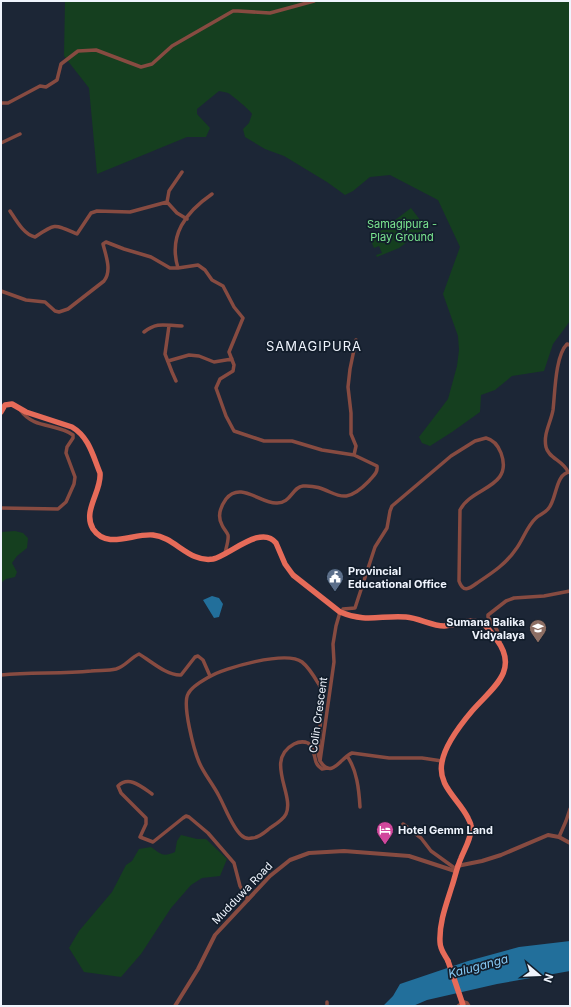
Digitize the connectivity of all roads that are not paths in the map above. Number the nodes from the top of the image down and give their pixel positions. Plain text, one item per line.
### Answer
1 (314, 1) edge
2 (1, 104) edge
3 (20, 134) dead end
4 (1, 143) edge
5 (182, 172) dead end
6 (212, 194) dead end
7 (167, 202) junction
8 (10, 211) dead end
9 (186, 219) junction
10 (178, 268) junction
11 (1, 291) edge
12 (169, 326) junction
13 (182, 326) dead end
14 (144, 332) dead end
15 (356, 340) dead end
16 (570, 345) edge
17 (232, 359) junction
18 (168, 361) junction
19 (176, 380) dead end
20 (20, 408) junction
21 (1, 412) edge
22 (354, 455) junction
23 (569, 472) edge
24 (1, 508) edge
25 (226, 553) junction
26 (570, 591) edge
27 (341, 612) junction
28 (500, 645) junction
29 (1, 675) edge
30 (210, 676) junction
31 (347, 756) junction
32 (320, 761) junction
33 (442, 761) junction
34 (327, 768) junction
35 (152, 794) dead end
36 (360, 807) dead end
37 (570, 808) edge
38 (403, 824) dead end
39 (559, 837) junction
40 (570, 843) edge
41 (456, 869) junction
42 (248, 900) junction
43 (175, 1006) edge
44 (461, 1006) edge
45 (469, 1006) edge

1 - 2 street
3 - 4 street
5 - 7 street
6 - 9 street
7 - 8 street
7 - 9 street
9 - 10 street
10 - 11 street
10 - 17 street
12 - 13 street
12 - 14 street
12 - 18 street
15 - 22 street
16 - 23 street
17 - 18 street
17 - 22 street
18 - 19 street
20 - 21 main road
20 - 24 street
20 - 25 main road
22 - 25 street
23 - 27 street
25 - 27 main road
26 - 28 street
27 - 28 main road
27 - 32 street, Colin Crescent
28 - 33 main road
29 - 30 street
30 - 32 street
30 - 34 street
31 - 33 street
31 - 34 street, Colin Crescent
31 - 36 street
32 - 34 street, Colin Crescent
33 - 41 main road
35 - 42 street
37 - 39 street
38 - 41 street
39 - 40 street
39 - 41 street
41 - 42 street, Mudduwa Road
41 - 44 main road, bridge
42 - 43 street, Mudduwa Road
44 - 45 street

